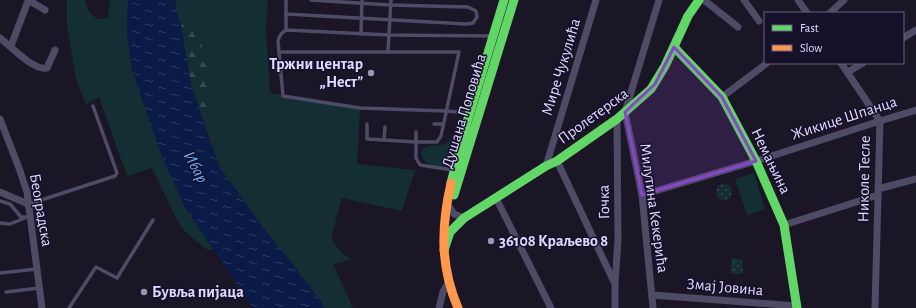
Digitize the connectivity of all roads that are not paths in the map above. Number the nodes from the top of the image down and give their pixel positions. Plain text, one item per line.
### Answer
1 (286, 0) edge
2 (311, 0) edge
3 (504, 0) edge
4 (514, 0) edge
5 (596, 0) edge
6 (659, 0) edge
7 (699, 0) edge
8 (704, 0) edge
9 (744, 0) edge
10 (798, 0) edge
11 (844, 0) edge
12 (362, 2) edge
13 (390, 2) edge
14 (45, 10) dead end
15 (806, 12) edge
16 (831, 12) edge
17 (286, 14) junction
18 (362, 18) junction
19 (390, 20) junction
20 (759, 21) dead end
21 (738, 27) dead end
22 (286, 30) junction
23 (916, 30) edge
24 (361, 34) junction
25 (389, 35) junction
26 (498, 37) junction
27 (904, 37) edge
28 (0, 38) edge
29 (10, 46) junction
30 (674, 47) junction
31 (55, 50) dead end
32 (388, 51) junction
33 (279, 52) junction
34 (766, 64) edge
35 (842, 64) edge
36 (861, 64) edge
37 (848, 72) junction
38 (722, 97) junction
39 (93, 106) dead end
40 (916, 110) edge
41 (446, 111) junction
42 (626, 112) junction
43 (469, 113) junction
44 (0, 119) edge
45 (617, 119) junction
46 (880, 121) junction
47 (368, 124) dead end
48 (434, 124) dead end
49 (443, 124) junction
50 (385, 127) dead end
51 (416, 132) dead end
52 (384, 140) junction
53 (416, 142) junction
54 (556, 161) junction
55 (756, 161) junction
56 (546, 166) junction
57 (454, 170) junction
58 (916, 178) edge
59 (0, 192) edge
60 (878, 192) junction
61 (642, 195) junction
62 (496, 198) junction
63 (0, 201) edge
64 (28, 204) junction
65 (450, 208) junction
66 (28, 218) junction
67 (464, 218) junction
68 (153, 220) dead end
69 (0, 223) edge
70 (784, 225) junction
71 (444, 231) junction
72 (444, 250) junction
73 (36, 269) junction
74 (0, 273) edge
75 (448, 283) junction
76 (615, 284) junction
77 (39, 288) junction
78 (6, 292) dead end
79 (652, 295) junction
80 (797, 307) edge
81 (42, 308) edge
82 (69, 308) edge
83 (439, 308) edge
84 (458, 308) edge
85 (551, 308) edge
86 (615, 308) edge
87 (653, 308) edge
88 (875, 308) edge

1 - 17 lane
2 - 12 lane
3 - 26 street, Душана Поповића
4 - 26 street, Душана Поповића
5 - 56 street, Мире Чукулића
6 - 42 street
7 - 30 street, Пролетерска
8 - 21 street
9 - 20 street
10 - 15 street
11 - 16 street
12 - 13 lane
12 - 18 lane
13 - 19 lane
13 - 19 lane
14 - 29 street
17 - 18 lane
17 - 22 lane
18 - 19 lane
18 - 24 lane
19 - 25 lane
22 - 24 lane
22 - 33 lane
23 - 27 street
24 - 25 lane
25 - 26 lane
25 - 32 lane
26 - 43 street, Душана Поповића
26 - 65 street, Душана Поповића
28 - 29 street
29 - 31 street
30 - 38 street, Немањина
30 - 42 street, Пролетерска
32 - 33 lane
32 - 41 lane
33 - 41 lane
34 - 38 street
35 - 37 street, Николе Тесле
36 - 37 street
37 - 46 street, Николе Тесле
38 - 55 street, Немањина
39 - 64 lane
40 - 46 street, Жикице Шпанца
41 - 43 lane
41 - 49 lane
42 - 45 street, Пролетерска
42 - 61 street, Милутина Кекерића
43 - 57 street, Душана Поповића
44 - 64 street, Београдска
45 - 54 street, Пролетерска
45 - 76 street, Гочка
46 - 55 street, Жикице Шпанца
46 - 60 street, Николе Тесле
47 - 52 lane
48 - 49 lane
49 - 53 lane
50 - 52 lane
51 - 53 lane
52 - 53 lane
53 - 57 lane
54 - 56 street, Пролетерска
54 - 76 street
55 - 61 street, Жикице Шпанца
55 - 70 street, Немањина
56 - 62 street, Пролетерска
57 - 71 street, Душана Поповића
58 - 60 street
59 - 64 street
60 - 70 street
60 - 88 street, Николе Тесле
61 - 79 street, Милутина Кекерића
62 - 67 street, Пролетерска
62 - 85 street
63 - 66 lane
64 - 66 street, Београдска
65 - 67 street
65 - 71 street, Душана Поповића
66 - 69 lane
66 - 73 street, Београдска
67 - 72 street, Пролетерска
68 - 82 lane
70 - 80 street, Немањина
71 - 72 street, Душана Поповића
72 - 75 street, Душана Поповића
73 - 74 lane
73 - 77 street, Београдска
75 - 83 street
75 - 84 street, Душана Поповића
76 - 86 street, Гочка
77 - 78 lane
77 - 81 street, Београдска
79 - 80 street, Змај Јовина
79 - 87 street, Милутина Кекерића

